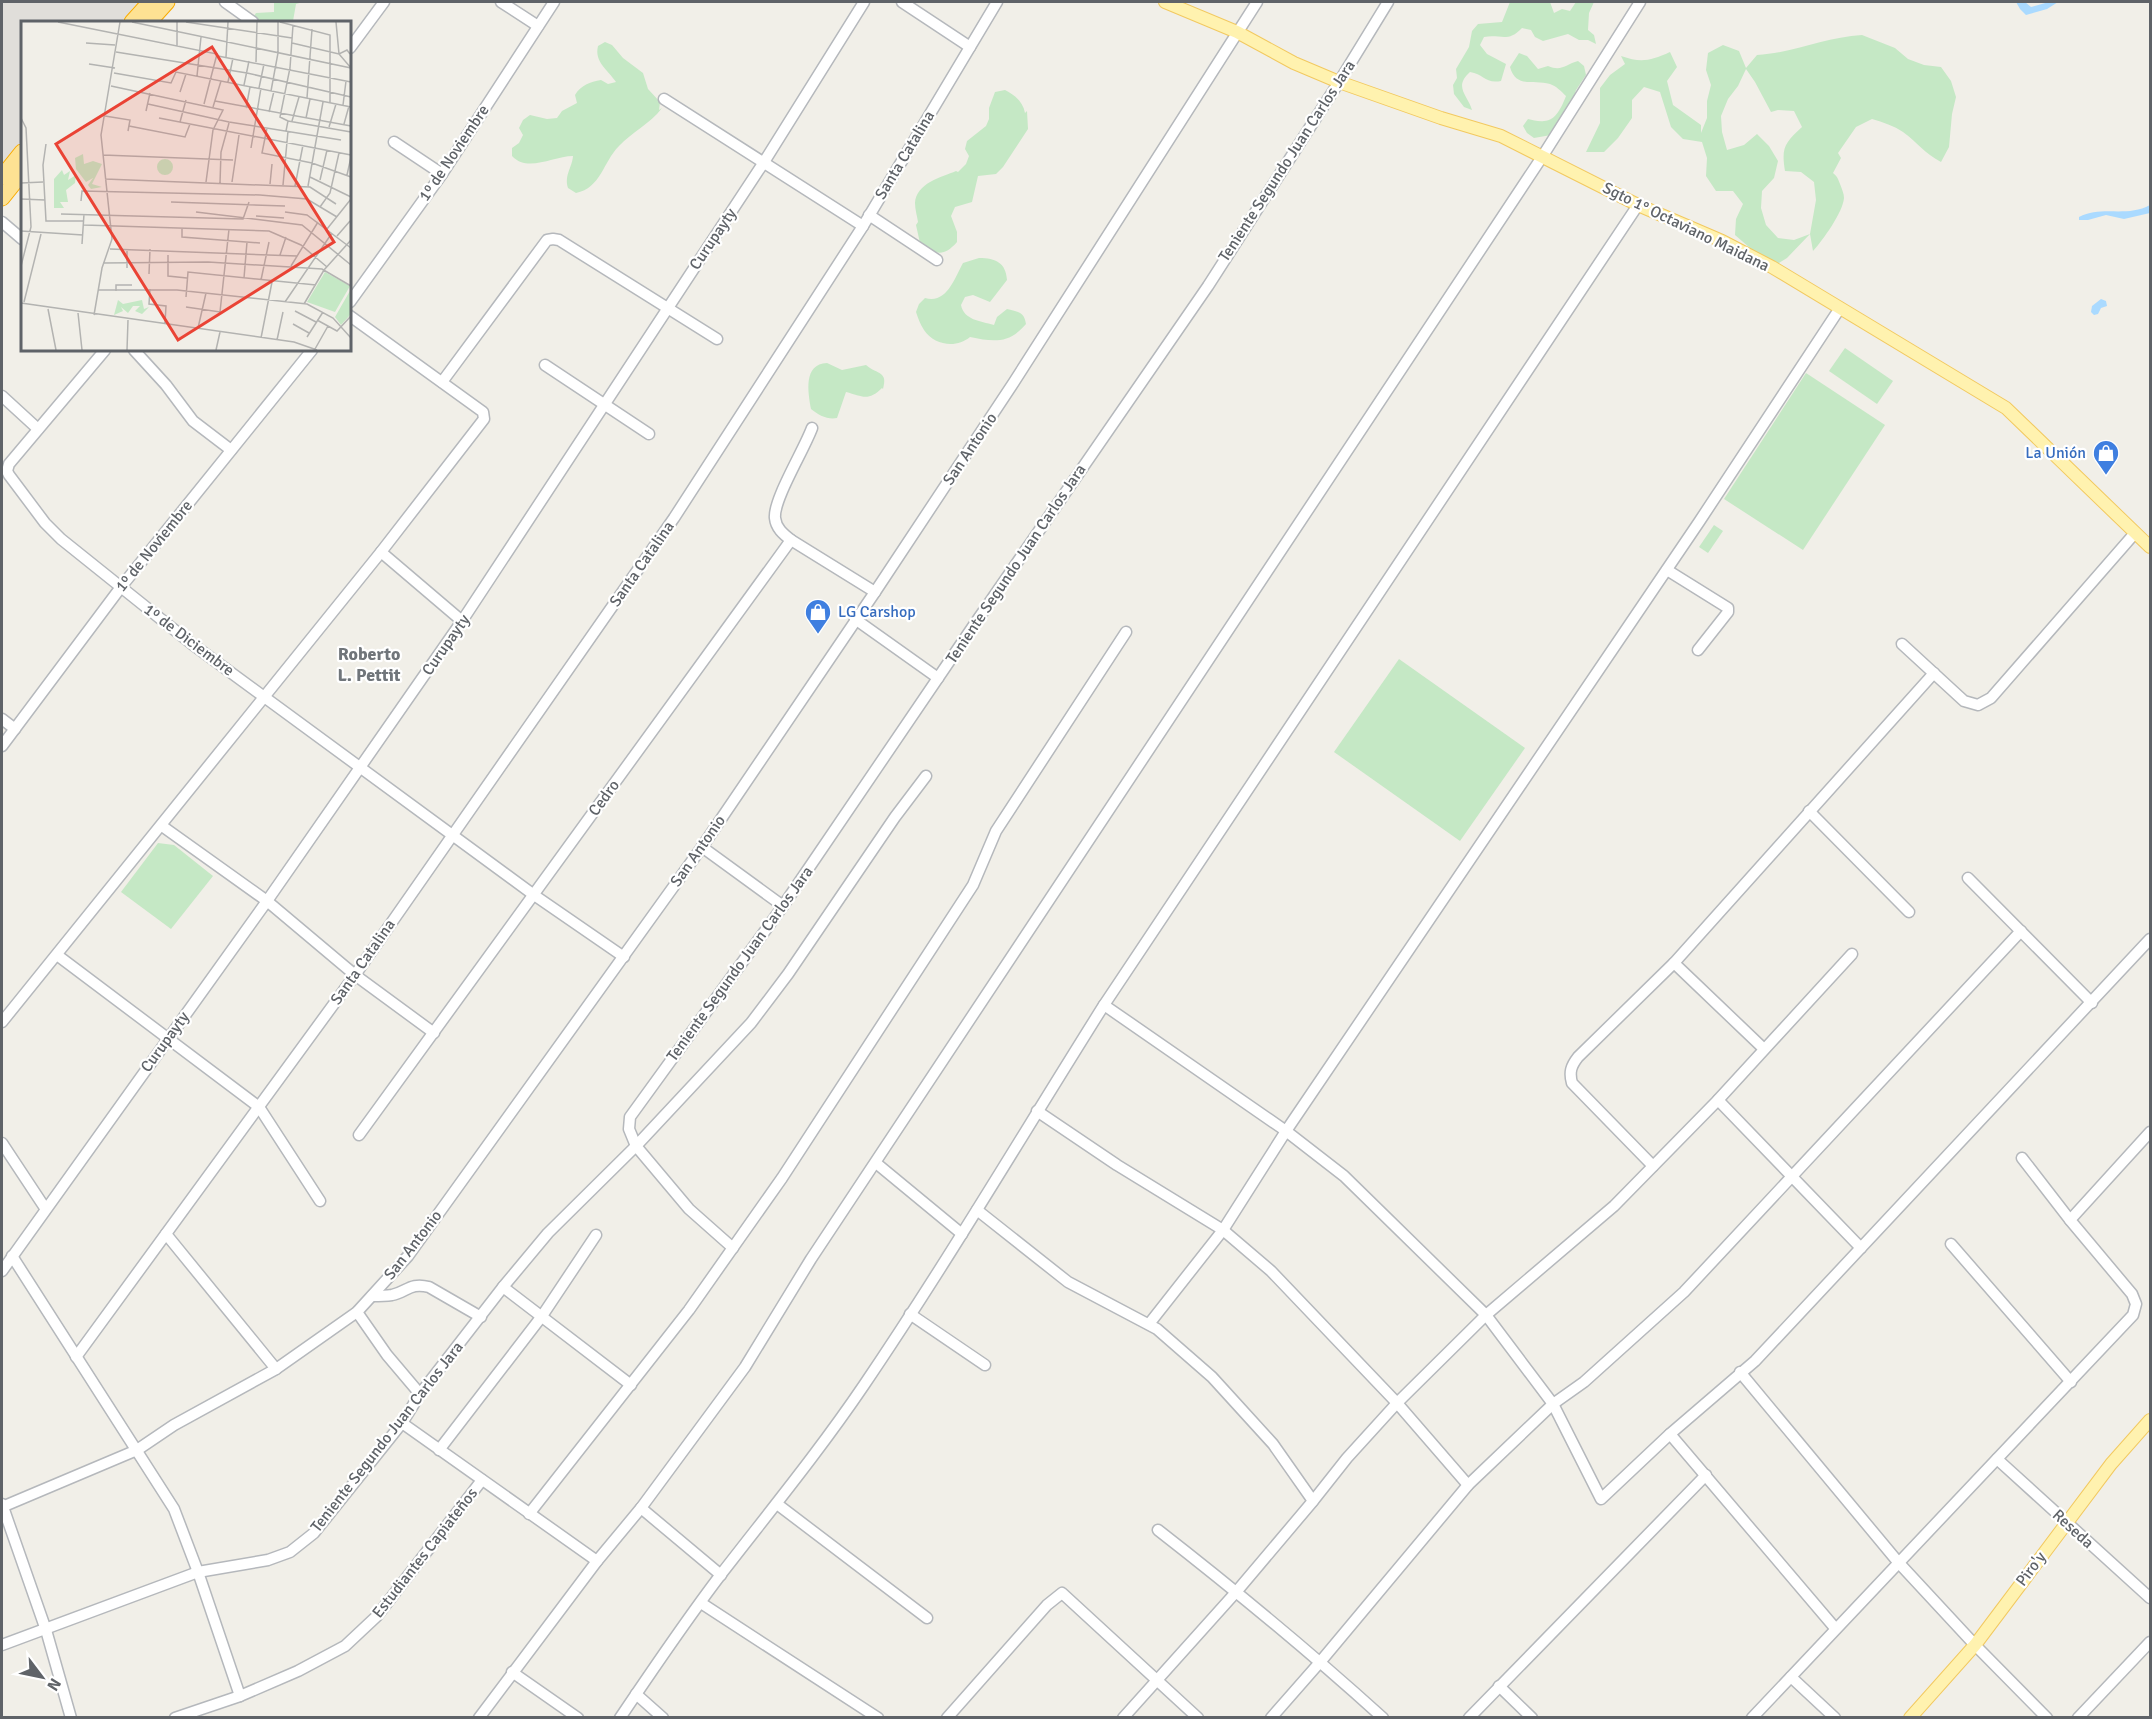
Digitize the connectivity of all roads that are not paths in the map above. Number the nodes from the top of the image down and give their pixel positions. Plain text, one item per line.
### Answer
1 (150, 2) edge
2 (167, 2) edge
3 (225, 2) edge
4 (384, 2) edge
5 (501, 2) edge
6 (554, 2) edge
7 (864, 2) edge
8 (902, 2) edge
9 (997, 2) edge
10 (1165, 2) edge
11 (1257, 2) edge
12 (1388, 2) edge
13 (1640, 2) edge
14 (133, 21) edge
15 (150, 21) edge
16 (252, 21) edge
17 (538, 26) junction
18 (1237, 32) junction
19 (351, 47) edge
20 (970, 47) junction
21 (1339, 82) junction
22 (664, 99) dead end
23 (394, 142) dead end
24 (21, 154) edge
25 (1542, 157) junction
26 (764, 162) junction
27 (21, 174) edge
28 (442, 174) junction
29 (2, 177) edge
30 (2, 198) edge
31 (1638, 205) junction
32 (869, 216) junction
33 (2, 222) edge
34 (863, 226) junction
35 (21, 238) edge
36 (937, 260) dead end
37 (351, 301) edge
38 (667, 308) junction
39 (1840, 308) junction
40 (351, 317) edge
41 (717, 339) dead end
42 (104, 351) edge
43 (135, 351) edge
44 (311, 351) edge
45 (545, 365) dead end
46 (442, 382) junction
47 (2, 396) edge
48 (604, 406) junction
49 (812, 428) dead end
50 (38, 429) junction
51 (649, 434) dead end
52 (231, 450) junction
53 (2136, 533) junction
54 (791, 540) junction
55 (2151, 547) edge
56 (381, 552) junction
57 (1667, 570) junction
58 (121, 587) junction
59 (875, 592) junction
60 (855, 619) junction
61 (462, 621) junction
62 (1126, 632) dead end
63 (1902, 644) dead end
64 (1698, 650) dead end
65 (1934, 673) junction
66 (938, 678) junction
67 (264, 695) junction
68 (2, 719) edge
69 (15, 729) junction
70 (2, 746) edge
71 (362, 766) junction
72 (926, 777) dead end
73 (1809, 811) junction
74 (162, 826) junction
75 (453, 835) junction
76 (702, 847) junction
77 (1968, 878) dead end
78 (534, 894) junction
79 (267, 901) junction
80 (783, 906) junction
81 (1909, 912) dead end
82 (2020, 931) junction
83 (2151, 939) edge
84 (1852, 954) dead end
85 (57, 955) junction
86 (624, 957) junction
87 (1674, 963) junction
88 (355, 975) junction
89 (2092, 1003) junction
90 (1104, 1005) junction
91 (2, 1022) edge
92 (434, 1033) junction
93 (168, 1038) junction
94 (1764, 1049) junction
95 (1718, 1100) junction
96 (259, 1107) junction
97 (1037, 1111) junction
98 (1286, 1131) junction
99 (2151, 1132) edge
100 (359, 1135) dead end
101 (2, 1143) edge
102 (636, 1146) junction
103 (2022, 1158) dead end
104 (876, 1163) junction
105 (1653, 1166) junction
106 (1793, 1177) junction
107 (320, 1202) dead end
108 (45, 1208) junction
109 (977, 1210) junction
110 (2070, 1220) junction
111 (1222, 1230) junction
112 (166, 1234) junction
113 (962, 1234) junction
114 (597, 1235) dead end
115 (1951, 1244) dead end
116 (733, 1248) junction
117 (1861, 1248) junction
118 (12, 1256) junction
119 (2, 1270) edge
120 (503, 1287) junction
121 (372, 1296) junction
122 (357, 1312) junction
123 (910, 1314) junction
124 (1486, 1315) junction
125 (542, 1316) junction
126 (481, 1317) junction
127 (1149, 1324) junction
128 (76, 1357) junction
129 (985, 1365) dead end
130 (276, 1369) junction
131 (1740, 1372) junction
132 (2071, 1382) junction
133 (631, 1385) junction
134 (420, 1394) junction
135 (1397, 1403) junction
136 (1553, 1404) junction
137 (2151, 1420) edge
138 (402, 1423) junction
139 (1670, 1434) junction
140 (439, 1449) junction
141 (137, 1450) junction
142 (1997, 1459) junction
143 (1706, 1475) junction
144 (482, 1480) junction
145 (1468, 1485) junction
146 (1314, 1501) junction
147 (777, 1504) junction
148 (2, 1506) edge
149 (641, 1508) junction
150 (529, 1514) junction
151 (2066, 1522) junction
152 (1158, 1530) dead end
153 (597, 1561) junction
154 (1898, 1562) junction
155 (198, 1572) junction
156 (721, 1575) junction
157 (1237, 1591) junction
158 (2151, 1598) edge
159 (700, 1603) junction
160 (927, 1618) dead end
161 (1835, 1628) junction
162 (46, 1630) junction
163 (2151, 1642) edge
164 (1975, 1645) junction
165 (2, 1646) edge
166 (1321, 1661) junction
167 (512, 1672) junction
168 (1791, 1677) junction
169 (1157, 1679) junction
170 (1499, 1686) junction
171 (636, 1694) junction
172 (240, 1696) junction
173 (71, 1718) edge
174 (175, 1718) edge
175 (478, 1718) edge
176 (578, 1718) edge
177 (620, 1718) edge
178 (663, 1718) edge
179 (878, 1718) edge
180 (947, 1718) edge
181 (1123, 1718) edge
182 (1198, 1718) edge
183 (1271, 1718) edge
184 (1383, 1718) edge
185 (1469, 1718) edge
186 (1532, 1718) edge
187 (1752, 1718) edge
188 (1835, 1718) edge
189 (1910, 1718) edge
190 (2046, 1718) edge
191 (2078, 1718) edge

1 - 14 highway
2 - 15 highway
3 - 16 street
4 - 19 street
5 - 17 street
6 - 17 street, 1º de Noviembre
7 - 26 street, Curupayty
8 - 20 street
9 - 20 street, Santa Catalina
10 - 18 main road, Sgto 1° Octaviano Maidana
11 - 18 street, San Antonio
12 - 21 street, Teniente Segundo Juan Carlos Jara
13 - 25 street
17 - 28 street, 1º de Noviembre
18 - 21 main road, Sgto 1° Octaviano Maidana
18 - 59 street, San Antonio
20 - 32 street, Santa Catalina
21 - 25 main road, Sgto 1° Octaviano Maidana
21 - 66 street, Teniente Segundo Juan Carlos Jara
22 - 26 street
23 - 28 street
24 - 29 highway
25 - 31 main road, Sgto 1° Octaviano Maidana
25 - 104 street
26 - 34 street
26 - 38 street, Curupayty
27 - 30 highway
28 - 37 street, 1º de Noviembre
31 - 39 main road, Sgto 1° Octaviano Maidana
31 - 90 street
32 - 34 street, Santa Catalina
32 - 36 street
33 - 35 street
34 - 75 street, Santa Catalina
38 - 41 street
38 - 46 street
38 - 48 street, Curupayty
39 - 53 main road, Sgto 1° Octaviano Maidana
39 - 57 street
40 - 46 street
42 - 50 street
43 - 52 street
44 - 52 street, 1º de Noviembre
45 - 48 street
46 - 56 street
47 - 50 street
48 - 51 street
48 - 61 street, Curupayty
49 - 54 street
50 - 58 street, 1º de Diciembre
52 - 58 street, 1º de Noviembre
53 - 55 main road, Sgto 1° Octaviano Maidana
53 - 65 street
54 - 59 street
54 - 78 street, Cedro
56 - 61 street
56 - 67 street
57 - 64 street
57 - 98 street
58 - 67 street, 1º de Diciembre
58 - 69 street, 1º de Noviembre
59 - 60 street, San Antonio
60 - 66 street
60 - 76 street, San Antonio
61 - 71 street, Curupayty
62 - 116 street
63 - 65 street
65 - 73 street
66 - 80 street, Teniente Segundo Juan Carlos Jara
67 - 71 street, 1º de Diciembre
67 - 74 street
68 - 69 street
69 - 70 street, 1º de Noviembre
71 - 75 street, 1º de Diciembre
71 - 79 street, Curupayty
72 - 102 street, Teniente Segundo Juan Carlos Jara
73 - 81 street
73 - 87 street
74 - 79 street
74 - 85 street
75 - 78 street, 1º de Diciembre
75 - 88 street, Santa Catalina
76 - 80 street
76 - 86 street, San Antonio
77 - 82 street
78 - 86 street, 1º de Diciembre
78 - 92 street, Cedro
79 - 88 street
79 - 93 street, Curupayty
80 - 102 street, Teniente Segundo Juan Carlos Jara
82 - 89 street
82 - 106 street
83 - 89 street
84 - 94 street
85 - 91 street
85 - 93 street
86 - 121 street, San Antonio
87 - 94 street
87 - 105 street
88 - 92 street
88 - 96 street, Santa Catalina
89 - 117 street
90 - 97 street
90 - 98 street
92 - 100 street, Cedro
93 - 96 street
93 - 108 street, Curupayty
94 - 95 street
95 - 105 street
95 - 106 street
96 - 107 street
96 - 112 street, Santa Catalina
97 - 109 street
97 - 111 street
98 - 111 street
98 - 124 street
99 - 110 street
101 - 108 street
102 - 116 street
102 - 120 street, Teniente Segundo Juan Carlos Jara
103 - 110 street
104 - 113 street
104 - 149 street
105 - 124 street
106 - 117 street
106 - 136 street
108 - 118 street, Curupayty
109 - 113 street
109 - 127 street
110 - 132 street
111 - 127 street
111 - 135 street
112 - 128 street, Santa Catalina
112 - 130 street
113 - 123 street
114 - 125 street
115 - 132 street
116 - 133 street
117 - 131 street
118 - 119 street, Curupayty
118 - 128 street
120 - 125 street
120 - 126 street, Teniente Segundo Juan Carlos Jara
121 - 122 street, San Antonio
121 - 126 street
122 - 130 street, San Antonio
122 - 134 street
123 - 129 street
123 - 147 street
124 - 135 street
124 - 136 street
125 - 133 street
125 - 140 street
126 - 134 street, Teniente Segundo Juan Carlos Jara
127 - 146 street
128 - 141 street
130 - 141 street, San Antonio
131 - 139 street
131 - 154 street
132 - 142 street
133 - 150 street
134 - 138 street, Teniente Segundo Juan Carlos Jara
135 - 145 street
135 - 146 street
136 - 139 street
136 - 145 street
137 - 151 main road, Piro'y
138 - 140 street
138 - 155 street, Teniente Segundo Juan Carlos Jara
139 - 143 street
140 - 144 street
141 - 148 street, San Antonio
141 - 155 street
142 - 151 street, Reseda
142 - 154 street
143 - 161 street
143 - 170 street
144 - 150 street
144 - 172 street, Estudiantes Capiateños
145 - 166 street
146 - 157 street
147 - 156 street
147 - 160 street
148 - 162 street
149 - 153 street
149 - 156 street
150 - 153 street
151 - 158 street, Reseda
151 - 164 main road, Piro'y
152 - 157 street
153 - 167 street
154 - 161 street
154 - 164 street
155 - 162 street, Teniente Segundo Juan Carlos Jara
155 - 172 street
156 - 159 street
157 - 166 street
157 - 169 street
159 - 171 street
159 - 179 street
161 - 168 street
162 - 165 street, Teniente Segundo Juan Carlos Jara
162 - 173 street
163 - 191 street
164 - 189 main road, Piro'y
164 - 190 street
166 - 183 street
166 - 184 street
167 - 175 street
167 - 176 street
168 - 187 street
168 - 188 street
169 - 180 street
169 - 181 street
169 - 182 street
170 - 185 street
170 - 186 street
171 - 177 street
171 - 178 street
172 - 174 street, Estudiantes Capiateños

